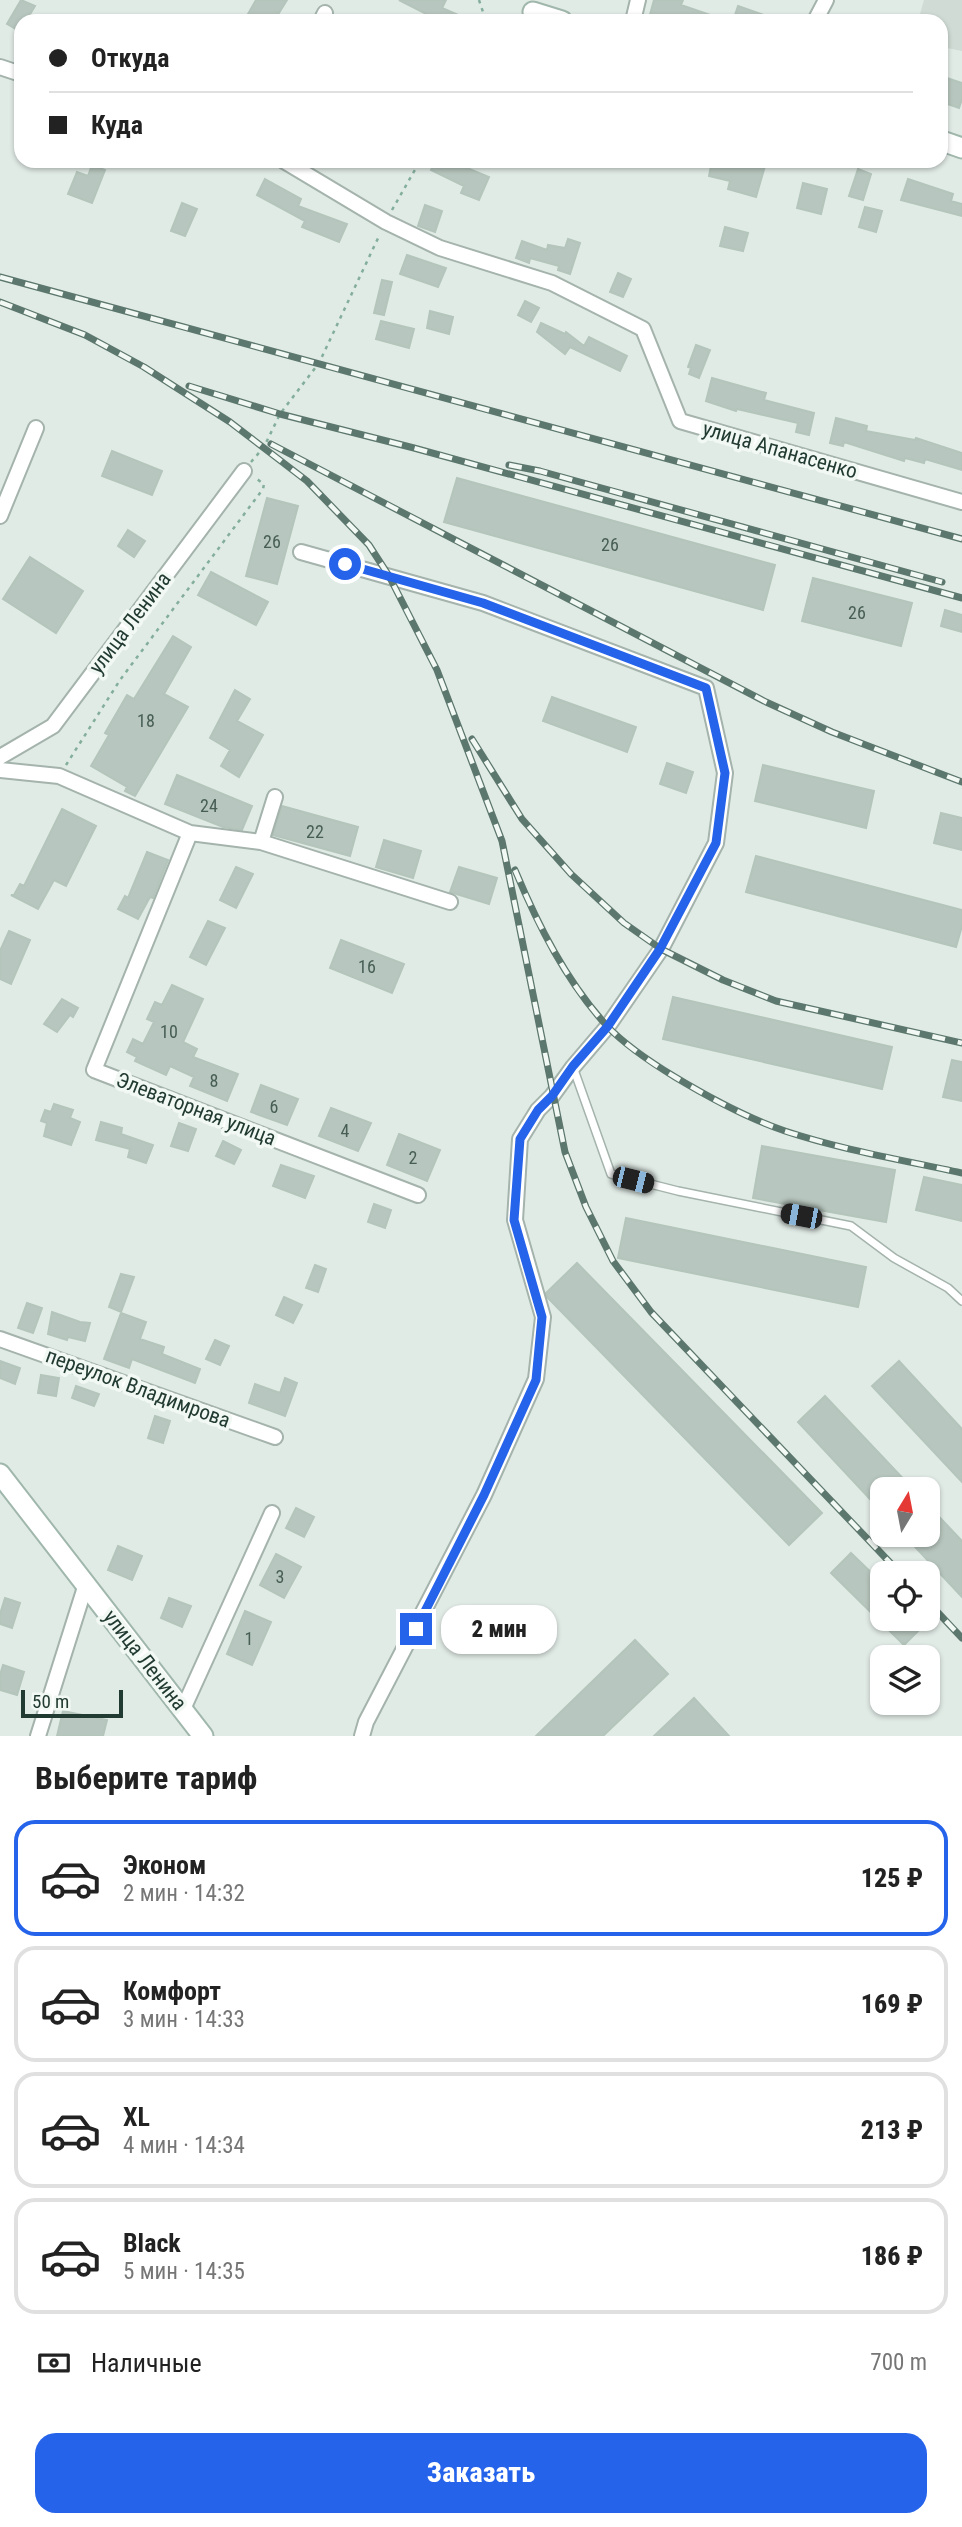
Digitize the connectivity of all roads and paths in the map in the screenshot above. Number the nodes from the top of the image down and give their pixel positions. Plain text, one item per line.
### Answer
1 (533, 12) dead end
2 (539, 14) edge
3 (296, 168) edge
4 (416, 168) edge
5 (386, 222) junction
6 (36, 428) dead end
7 (244, 471) junction
8 (962, 502) edge
9 (0, 516) edge
10 (301, 552) dead end
11 (0, 757) edge
12 (0, 770) edge
13 (58, 776) junction
14 (275, 797) dead end
15 (190, 834) junction
16 (261, 842) junction
17 (450, 902) dead end
18 (573, 1066) junction
19 (418, 1195) dead end
20 (962, 1301) edge
21 (0, 1339) edge
22 (275, 1437) dead end
23 (0, 1474) edge
24 (272, 1513) dead end
25 (86, 1584) junction
26 (183, 1709) junction
27 (37, 1736) edge
28 (203, 1736) edge
29 (362, 1736) edge

1 - 2 main road
3 - 5 street, улица Апанасенко
4 - 5 path
5 - 7 path
5 - 8 street, улица Апанасенко
6 - 9 street
7 - 11 street, улица Ленина
7 - 13 path
10 - 18 street
12 - 13 street
13 - 15 street
14 - 16 street
15 - 16 street
15 - 19 street, Элеваторная улица
16 - 17 street
18 - 20 lane
18 - 29 street
21 - 22 street, переулок Владимрова
23 - 25 main road, улица Ленина
24 - 26 street
25 - 26 main road, улица Ленина
25 - 27 street, улица Ленина
26 - 28 main road, улица Ленина

